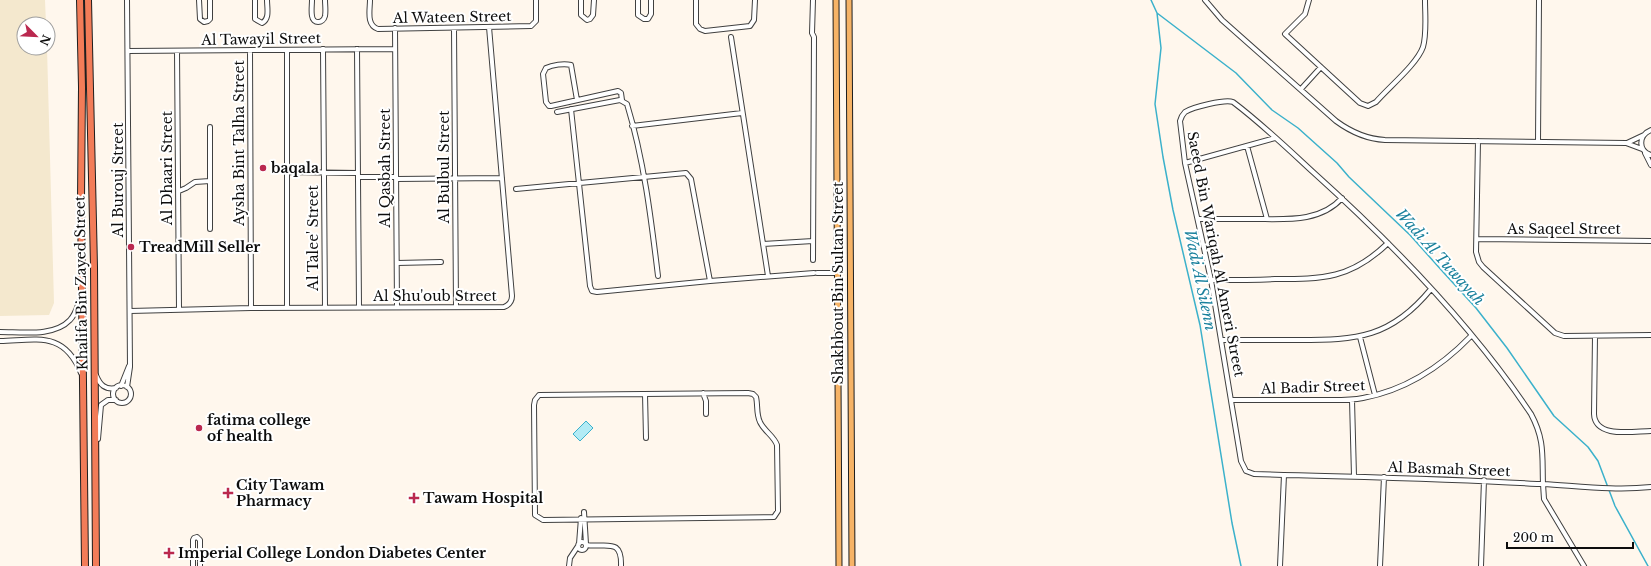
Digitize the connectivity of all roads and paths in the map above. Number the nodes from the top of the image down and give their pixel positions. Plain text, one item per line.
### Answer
1 (80, 0) edge
2 (88, 0) edge
3 (127, 0) edge
4 (200, 0) edge
5 (210, 0) edge
6 (255, 0) edge
7 (267, 0) edge
8 (312, 0) edge
9 (325, 0) edge
10 (370, 0) edge
11 (536, 0) edge
12 (581, 0) edge
13 (594, 0) edge
14 (638, 0) edge
15 (651, 0) edge
16 (696, 0) edge
17 (756, 0) edge
18 (813, 0) edge
19 (836, 0) edge
20 (849, 0) edge
21 (1205, 0) edge
22 (1309, 0) edge
23 (1425, 0) edge
24 (1539, 0) edge
25 (489, 27) junction
26 (395, 28) junction
27 (454, 28) junction
28 (731, 37) dead end
29 (323, 49) junction
30 (357, 49) junction
31 (395, 49) junction
32 (250, 50) junction
33 (287, 50) junction
34 (128, 51) junction
35 (177, 51) junction
36 (1321, 67) junction
37 (1301, 89) junction
38 (577, 100) junction
39 (622, 100) junction
40 (571, 109) junction
41 (557, 112) dead end
42 (742, 113) junction
43 (632, 126) junction
44 (1651, 126) edge
45 (210, 127) dead end
46 (1650, 130) edge
47 (1644, 135) junction
48 (1275, 138) junction
49 (1478, 141) junction
50 (1538, 142) junction
51 (1626, 143) junction
52 (1247, 146) junction
53 (1644, 151) junction
54 (1651, 155) edge
55 (1185, 163) junction
56 (1651, 164) edge
57 (287, 172) junction
58 (324, 172) junction
59 (358, 175) junction
60 (643, 177) junction
61 (396, 178) junction
62 (456, 178) junction
63 (502, 178) junction
64 (210, 181) junction
65 (579, 183) junction
66 (516, 189) dead end
67 (178, 191) junction
68 (1342, 198) junction
69 (1198, 219) junction
70 (1267, 219) junction
71 (210, 230) dead end
72 (1477, 239) junction
73 (1651, 240) edge
74 (813, 241) junction
75 (1388, 243) junction
76 (763, 244) junction
77 (813, 260) dead end
78 (441, 262) dead end
79 (397, 263) junction
80 (837, 273) junction
81 (658, 276) dead end
82 (768, 276) junction
83 (1211, 280) junction
84 (710, 281) junction
85 (1431, 289) junction
86 (83, 291) junction
87 (287, 307) junction
88 (325, 307) junction
89 (359, 307) junction
90 (397, 307) junction
91 (456, 307) junction
92 (251, 308) junction
93 (180, 309) junction
94 (130, 311) junction
95 (0, 332) edge
96 (1651, 335) edge
97 (1471, 336) junction
98 (1595, 336) junction
99 (1360, 337) junction
100 (1221, 340) junction
101 (0, 341) edge
102 (130, 360) junction
103 (95, 374) junction
104 (84, 379) junction
105 (119, 387) junction
106 (127, 387) junction
107 (704, 393) junction
108 (645, 394) junction
109 (1375, 395) junction
110 (116, 400) junction
111 (1232, 400) junction
112 (1352, 400) junction
113 (706, 414) dead end
114 (1651, 431) edge
115 (646, 438) dead end
116 (96, 451) junction
117 (1246, 471) joint
118 (1284, 475) junction
119 (1354, 476) junction
120 (1384, 477) junction
121 (1484, 480) junction
122 (1542, 484) junction
123 (1651, 487) edge
124 (583, 512) dead end
125 (582, 520) junction
126 (582, 546) junction
127 (85, 566) edge
128 (96, 566) edge
129 (193, 566) edge
130 (200, 566) edge
131 (569, 566) edge
132 (621, 566) edge
133 (839, 566) edge
134 (852, 566) edge
135 (1280, 566) edge
136 (1380, 566) edge
137 (1480, 566) edge
138 (1584, 566) edge

1 - 86 highway, Khalifa Bin Zayed Street
2 - 103 highway, Khalifa Bin Zayed Street
3 - 34 street, Al Burouj Street
4 - 5 street
6 - 7 street
8 - 9 street
10 - 26 street, Al Wateen Street
11 - 25 street, Al Wateen Street
12 - 13 street
14 - 15 street
16 - 17 street
18 - 74 street
19 - 80 main road, Shakhbout Bin Sultan Street
20 - 134 main road, Shakhbout Bin Sultan Street
21 - 37 street
22 - 36 street
23 - 36 street
24 - 50 street
25 - 27 street, Al Wateen Street
25 - 63 street, Al Shu'oub Street
26 - 27 street, Al Wateen Street
26 - 31 street, Al Qasbah Street
27 - 62 street, Al Bulbul Street
28 - 42 street
29 - 30 street, Al Tawayil Street
29 - 33 street, Al Tawayil Street
29 - 58 street, Al Talee' Street
30 - 31 street, Al Tawayil Street
30 - 59 street
31 - 61 street, Al Qasbah Street
32 - 33 street, Al Tawayil Street
32 - 35 street, Al Tawayil Street
32 - 92 street, Aysha Bint Talha Street
33 - 57 street
34 - 35 street, Al Tawayil Street
34 - 94 street, Al Burouj Street
35 - 67 street, Al Dhaari Street
36 - 37 street
37 - 49 street
38 - 38 street
38 - 39 street
39 - 40 street
39 - 43 street
40 - 41 street
40 - 65 street
42 - 43 street
42 - 76 street
43 - 60 street
44 - 46 street
45 - 64 street
46 - 47 street
47 - 51 street
47 - 53 street
48 - 52 street
48 - 55 street, Saeed Bin Wariqah Al Ameri Street
48 - 68 street, Saeed Bin Wariqah Al Ameri Street
49 - 50 street
49 - 72 street
50 - 51 street
51 - 53 street
52 - 55 street
52 - 70 street
53 - 54 street
53 - 56 street
55 - 69 street, Saeed Bin Wariqah Al Ameri Street
57 - 58 street
57 - 87 street
58 - 59 street
58 - 88 street, Al Talee' Street
59 - 61 street
59 - 89 street
60 - 65 street
60 - 81 street
60 - 84 street
61 - 62 street
61 - 79 street, Al Qasbah Street
62 - 63 street
62 - 91 street, Al Bulbul Street
63 - 91 street, Al Shu'oub Street
64 - 67 street
64 - 71 street
65 - 66 street
65 - 84 street
67 - 93 street, Al Dhaari Street
68 - 70 street
68 - 75 street, Saeed Bin Wariqah Al Ameri Street
69 - 70 street
69 - 83 street, Saeed Bin Wariqah Al Ameri Street
72 - 73 street, As Saqeel Street
72 - 98 street
74 - 76 street
74 - 77 street
75 - 83 street
75 - 85 street, Saeed Bin Wariqah Al Ameri Street
76 - 82 street
78 - 79 street
79 - 90 street, Al Qasbah Street
80 - 82 street
80 - 133 main road, Shakhbout Bin Sultan Street
82 - 84 street
83 - 100 street, Saeed Bin Wariqah Al Ameri Street
85 - 97 street, Saeed Bin Wariqah Al Ameri Street
85 - 99 street
86 - 95 street
86 - 104 highway, Khalifa Bin Zayed Street
87 - 88 street, Al Shu'oub Street
87 - 92 street, Al Shu'oub Street
88 - 89 street, Al Shu'oub Street
89 - 90 street, Al Shu'oub Street
90 - 91 street, Al Shu'oub Street
92 - 93 street, Al Shu'oub Street
93 - 94 street, Al Shu'oub Street
94 - 102 street, Al Burouj Street
96 - 98 street
97 - 109 street, Al Badir Street
97 - 122 street, Saeed Bin Wariqah Al Ameri Street
98 - 114 street
99 - 100 street
99 - 109 street
100 - 111 street, Saeed Bin Wariqah Al Ameri Street
101 - 104 street
102 - 105 street, Al Burouj Street
102 - 106 street, Al Burouj Street
103 - 105 street
103 - 116 highway, Khalifa Bin Zayed Street
104 - 127 highway, Khalifa Bin Zayed Street
105 - 106 street
105 - 110 street
106 - 110 street
107 - 108 street
107 - 113 street
107 - 125 street
108 - 115 street
108 - 125 street
109 - 112 street, Al Badir Street
110 - 116 street
111 - 112 street, Al Badir Street
111 - 117 street, Saeed Bin Wariqah Al Ameri Street
112 - 119 street
116 - 128 highway, Khalifa Bin Zayed Street
117 - 118 street, Al Basmah Street
118 - 119 street, Al Basmah Street
118 - 135 street
119 - 120 street, Al Basmah Street
120 - 121 street, Al Basmah Street
120 - 136 street
121 - 122 street, Al Basmah Street
121 - 137 street
122 - 123 street, Al Basmah Street
122 - 138 street, Saeed Bin Wariqah Al Ameri Street
124 - 125 street
125 - 126 street
125 - 126 street
126 - 131 street
126 - 132 street
129 - 130 street

